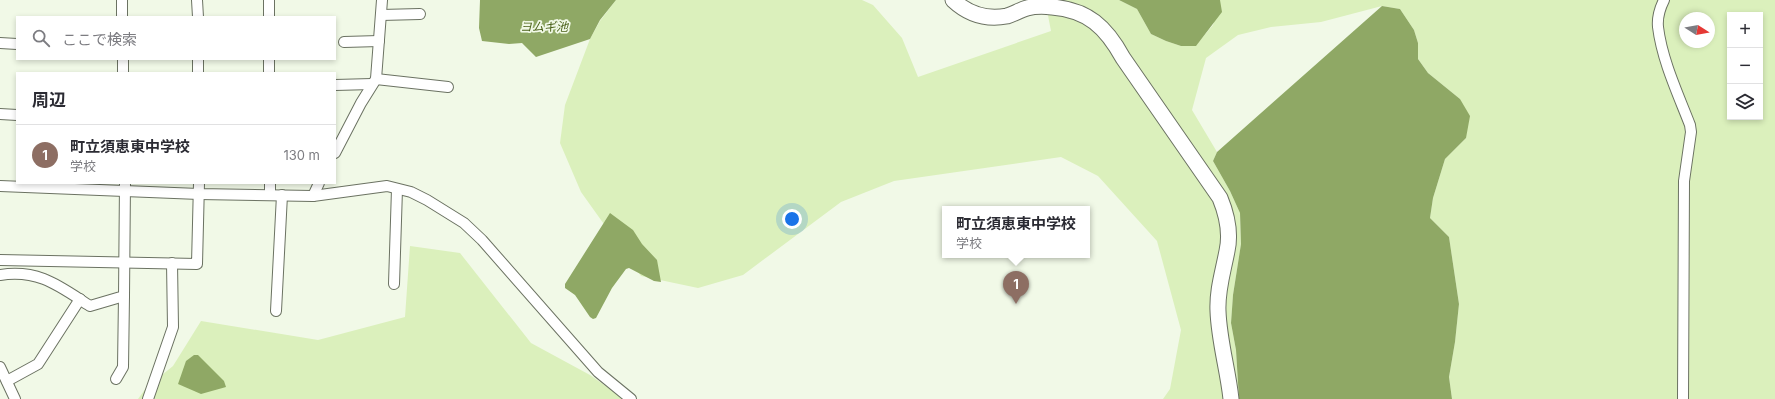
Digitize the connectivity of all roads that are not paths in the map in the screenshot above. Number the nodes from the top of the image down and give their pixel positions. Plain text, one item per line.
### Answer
1 (122, 0) edge
2 (198, 0) edge
3 (269, 0) edge
4 (382, 0) edge
5 (953, 0) edge
6 (1664, 0) edge
7 (381, 14) junction
8 (420, 14) dead end
9 (122, 16) edge
10 (198, 16) edge
11 (269, 16) edge
12 (379, 41) junction
13 (344, 42) dead end
14 (0, 43) edge
15 (16, 44) edge
16 (123, 60) edge
17 (198, 60) edge
18 (269, 60) edge
19 (123, 72) edge
20 (198, 72) edge
21 (269, 72) edge
22 (374, 82) junction
23 (336, 85) edge
24 (448, 87) dead end
25 (0, 114) edge
26 (16, 115) edge
27 (336, 151) edge
28 (199, 184) edge
29 (270, 184) edge
30 (319, 184) edge
31 (0, 186) edge
32 (125, 186) edge
33 (397, 189) junction
34 (199, 194) junction
35 (270, 195) junction
36 (282, 195) junction
37 (313, 196) junction
38 (0, 260) edge
39 (125, 263) junction
40 (172, 263) junction
41 (0, 275) edge
42 (394, 284) dead end
43 (124, 296) junction
44 (80, 299) junction
45 (276, 311) dead end
46 (0, 367) edge
47 (116, 379) dead end
48 (7, 381) junction
49 (16, 399) edge
50 (148, 399) edge
51 (631, 399) edge
52 (1231, 399) edge
53 (1683, 399) edge

1 - 9 street
2 - 10 street
3 - 11 street
4 - 7 street
5 - 52 street
6 - 53 street
7 - 8 street
7 - 12 street
12 - 13 street
12 - 22 street
14 - 15 street
16 - 19 street
17 - 20 street
18 - 21 street
22 - 23 street
22 - 24 street
22 - 27 street
25 - 26 street
28 - 34 street
29 - 35 street
30 - 37 street
31 - 32 street
32 - 34 street
32 - 39 street
33 - 37 street
33 - 42 street
33 - 51 street
34 - 35 street
34 - 40 street
35 - 36 street
36 - 37 street
36 - 45 street
38 - 39 street
39 - 40 street
39 - 43 street
40 - 50 street
41 - 44 street
43 - 44 street
43 - 47 street
44 - 48 street
46 - 48 street
48 - 49 street

